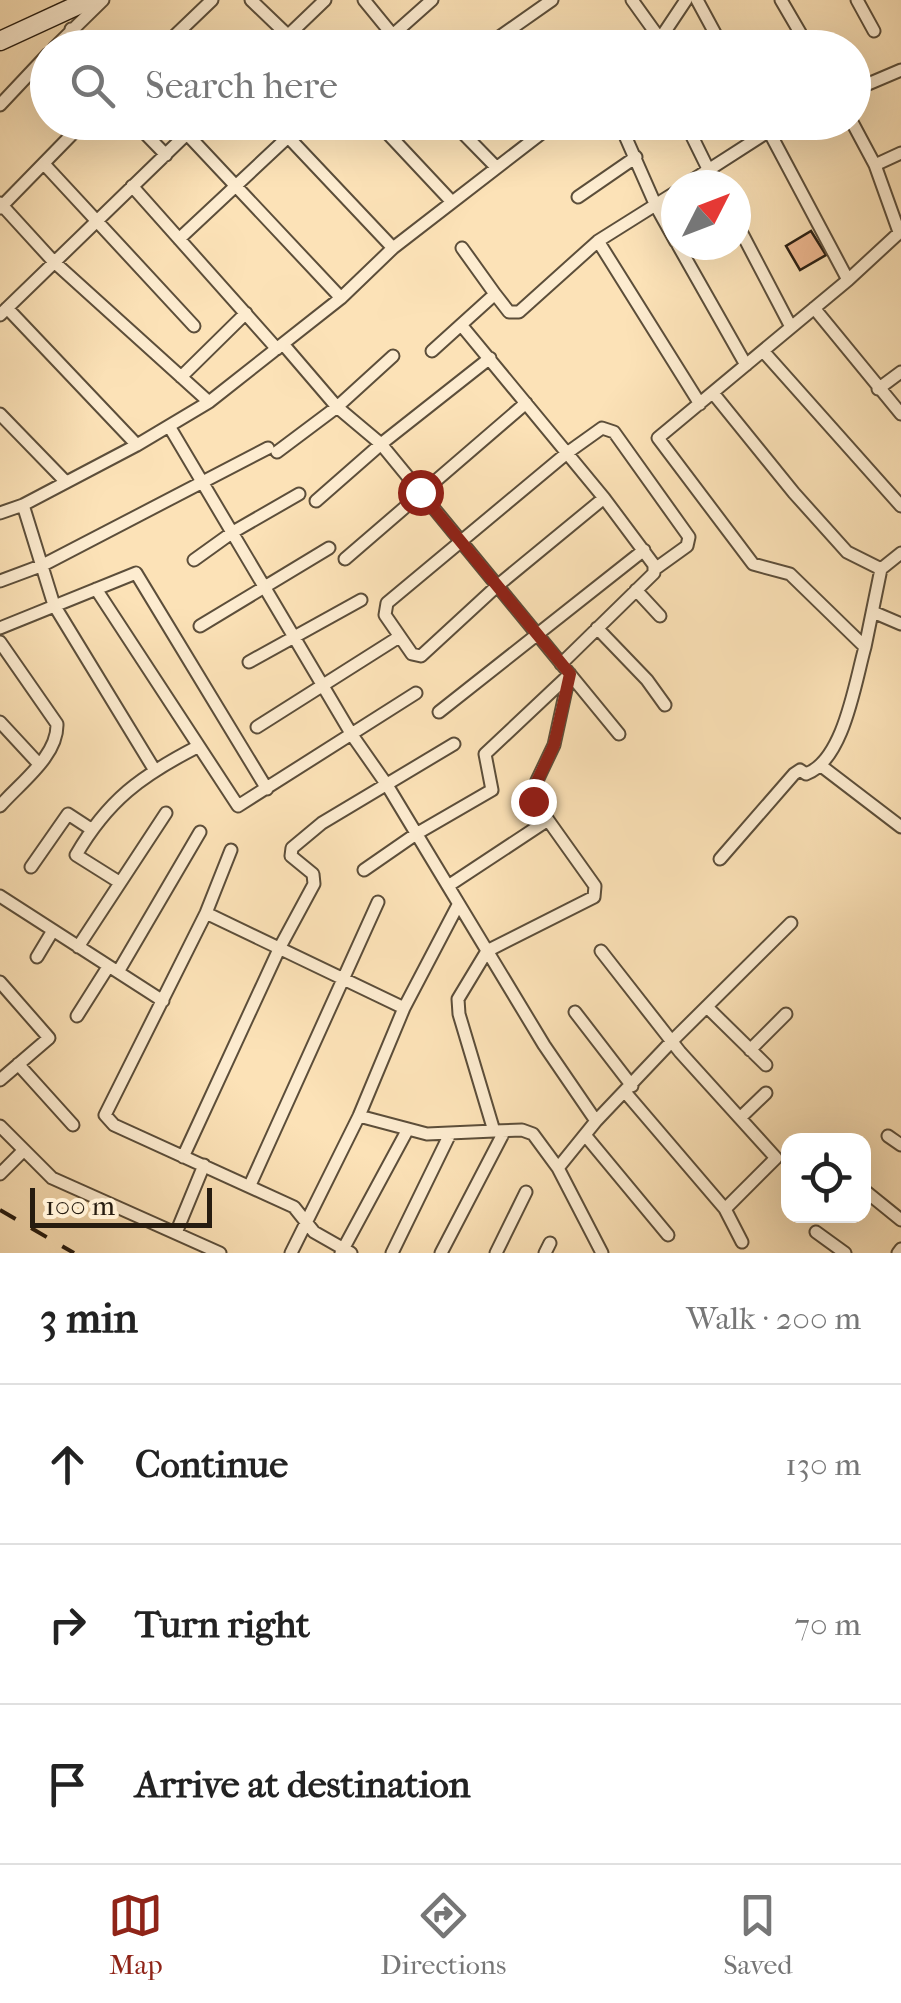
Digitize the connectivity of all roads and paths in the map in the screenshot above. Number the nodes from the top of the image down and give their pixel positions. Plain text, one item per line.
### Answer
1 (89, 0) edge
2 (104, 0) edge
3 (212, 0) edge
4 (251, 0) edge
5 (325, 0) edge
6 (364, 0) edge
7 (432, 0) edge
8 (552, 0) edge
9 (632, 0) edge
10 (686, 0) edge
11 (697, 0) edge
12 (781, 0) edge
13 (858, 0) edge
14 (53, 8) edge
15 (71, 29) edge
16 (181, 30) edge
17 (282, 30) edge
18 (292, 30) edge
19 (389, 30) edge
20 (396, 30) edge
21 (509, 30) edge
22 (649, 30) edge
23 (666, 30) edge
24 (713, 30) edge
25 (798, 30) edge
26 (874, 31) dead end
27 (0, 42) edge
28 (901, 70) edge
29 (30, 73) edge
30 (871, 83) edge
31 (0, 105) edge
32 (67, 140) edge
33 (152, 140) edge
34 (181, 140) edge
35 (193, 140) edge
36 (286, 140) edge
37 (290, 140) edge
38 (394, 140) edge
39 (470, 140) edge
40 (532, 140) edge
41 (628, 140) edge
42 (693, 140) edge
43 (747, 140) edge
44 (773, 140) edge
45 (862, 140) edge
46 (901, 152) edge
47 (166, 154) junction
48 (636, 157) junction
49 (44, 164) junction
50 (875, 164) junction
51 (496, 167) junction
52 (708, 168) junction
53 (705, 170) edge
54 (132, 186) junction
55 (238, 186) junction
56 (578, 197) dead end
57 (452, 202) junction
58 (661, 202) edge
59 (1, 206) edge
60 (656, 206) junction
61 (661, 215) edge
62 (95, 220) junction
63 (900, 231) edge
64 (178, 239) junction
65 (598, 241) junction
66 (393, 248) junction
67 (462, 248) dead end
68 (751, 251) edge
69 (54, 260) junction
70 (687, 260) edge
71 (848, 280) junction
72 (495, 294) junction
73 (341, 298) junction
74 (814, 308) junction
75 (4, 311) edge
76 (246, 313) junction
77 (194, 326) dead end
78 (462, 326) junction
79 (791, 327) junction
80 (280, 346) junction
81 (763, 350) junction
82 (432, 352) dead end
83 (394, 356) dead end
84 (490, 358) junction
85 (746, 365) junction
86 (901, 372) edge
87 (181, 376) junction
88 (878, 389) junction
89 (713, 393) junction
90 (209, 402) junction
91 (526, 403) junction
92 (700, 404) junction
93 (337, 406) junction
94 (0, 414) edge
95 (901, 414) edge
96 (170, 426) junction
97 (381, 444) junction
98 (137, 445) junction
99 (567, 453) junction
100 (65, 481) junction
101 (203, 483) junction
102 (420, 492) junction
103 (298, 494) dead end
104 (604, 498) junction
105 (316, 501) dead end
106 (23, 504) junction
107 (901, 506) edge
108 (0, 512) edge
109 (233, 532) junction
110 (461, 542) junction
111 (329, 548) dead end
112 (644, 550) junction
113 (901, 553) edge
114 (345, 559) dead end
115 (194, 560) dead end
116 (42, 564) junction
117 (655, 568) junction
118 (881, 569) junction
119 (0, 580) edge
120 (265, 586) junction
121 (497, 586) junction
122 (96, 589) junction
123 (636, 590) junction
124 (361, 600) dead end
125 (54, 605) junction
126 (872, 612) junction
127 (660, 616) dead end
128 (901, 624) edge
129 (200, 626) dead end
130 (0, 628) edge
131 (597, 628) junction
132 (537, 634) junction
133 (294, 637) junction
134 (399, 637) junction
135 (0, 642) edge
136 (866, 647) junction
137 (249, 662) dead end
138 (566, 669) junction
139 (324, 686) junction
140 (416, 692) dead end
141 (665, 705) dead end
142 (439, 712) dead end
143 (0, 722) edge
144 (257, 727) dead end
145 (619, 734) dead end
146 (352, 735) junction
147 (454, 744) dead end
148 (197, 747) junction
149 (38, 764) junction
150 (820, 766) junction
151 (154, 769) junction
152 (388, 785) junction
153 (266, 789) junction
154 (0, 806) edge
155 (166, 813) dead end
156 (548, 820) junction
157 (901, 828) edge
158 (91, 829) junction
159 (200, 832) dead end
160 (416, 834) junction
161 (231, 850) dead end
162 (720, 858) dead end
163 (31, 867) dead end
164 (364, 870) dead end
165 (120, 882) junction
166 (448, 886) junction
167 (0, 896) edge
168 (378, 902) dead end
169 (458, 905) junction
170 (206, 913) junction
171 (791, 924) dead end
172 (52, 932) junction
173 (78, 947) junction
174 (280, 948) junction
175 (487, 951) junction
176 (601, 951) dead end
177 (37, 957) dead end
178 (113, 970) junction
179 (341, 979) junction
180 (1, 988) edge
181 (163, 1002) junction
182 (404, 1008) junction
183 (708, 1008) junction
184 (575, 1012) dead end
185 (786, 1014) dead end
186 (77, 1016) dead end
187 (672, 1041) junction
188 (750, 1050) junction
189 (18, 1064) junction
190 (766, 1065) dead end
191 (0, 1080) edge
192 (628, 1089) junction
193 (766, 1093) dead end
194 (359, 1116) junction
195 (740, 1118) junction
196 (596, 1121) junction
197 (73, 1125) dead end
198 (0, 1126) edge
199 (408, 1129) junction
200 (499, 1132) junction
201 (585, 1135) junction
202 (449, 1136) junction
203 (888, 1136) dead end
204 (901, 1145) edge
205 (24, 1150) junction
206 (183, 1157) junction
207 (204, 1165) junction
208 (558, 1168) junction
209 (0, 1174) edge
210 (250, 1185) junction
211 (526, 1192) dead end
212 (871, 1196) edge
213 (725, 1208) junction
214 (901, 1220) edge
215 (306, 1224) junction
216 (816, 1232) dead end
217 (176, 1233) junction
218 (668, 1235) dead end
219 (742, 1242) dead end
220 (345, 1252) edge
221 (220, 1253) edge
222 (291, 1253) edge
223 (392, 1253) edge
224 (440, 1253) edge
225 (496, 1253) edge
226 (602, 1253) edge
227 (845, 1253) edge

1 - 14 street
2 - 15 street
3 - 16 street
4 - 17 street
5 - 18 street
6 - 19 street
7 - 20 street
8 - 21 street
9 - 22 street
10 - 23 street
11 - 24 street
12 - 25 street
13 - 26 street
14 - 27 street
28 - 30 street
29 - 31 street
32 - 49 street
33 - 47 street
34 - 47 street
35 - 55 street
36 - 55 street
37 - 66 street
38 - 57 street
39 - 51 street
40 - 51 street
41 - 48 street
42 - 52 street
43 - 52 street
44 - 71 street
45 - 50 street
46 - 50 street
47 - 54 street
48 - 56 street
48 - 60 street
49 - 59 street
49 - 62 street
50 - 63 street
51 - 57 street
52 - 53 street
54 - 62 street
54 - 64 street
55 - 64 street
55 - 73 street
57 - 66 street
58 - 60 street
59 - 69 street
60 - 61 street
60 - 65 street
62 - 69 street
62 - 77 street
63 - 71 street
64 - 76 street
65 - 72 street
65 - 92 street
66 - 73 street
67 - 72 street
68 - 79 street
69 - 75 street
69 - 87 street
70 - 85 street
71 - 74 street
72 - 78 street
73 - 80 street
74 - 79 street
74 - 88 street
75 - 98 street
76 - 80 street
76 - 87 street
78 - 82 street
78 - 84 street
79 - 81 street
80 - 90 street
80 - 93 street
81 - 85 street
81 - 107 street
83 - 93 street
84 - 91 street
84 - 97 street
85 - 89 street
86 - 88 street
87 - 90 street
88 - 95 street
89 - 92 street
89 - 118 street
90 - 96 street
91 - 99 street
91 - 102 street
92 - 136 street
93 - 97 street
93 - 101 street
94 - 100 street
96 - 98 street
96 - 101 street
97 - 102 street
97 - 105 street
98 - 100 street
99 - 104 street
99 - 110 street
99 - 117 street
100 - 106 street
101 - 109 street
101 - 116 street
102 - 110 street
102 - 114 street
103 - 109 street
104 - 112 street
104 - 121 street
106 - 108 street
106 - 116 street
109 - 115 street
109 - 120 street
110 - 121 street
110 - 134 street
111 - 120 street
112 - 117 street
112 - 132 street
113 - 118 street
116 - 119 street
116 - 125 street
117 - 123 street
118 - 126 street
120 - 129 street
120 - 133 street
121 - 132 street
121 - 134 street
122 - 125 street
122 - 148 street
122 - 153 street
123 - 127 street
123 - 131 street
124 - 133 street
125 - 130 street
125 - 151 street
126 - 128 street
126 - 136 street
131 - 138 street
131 - 141 street
132 - 138 street
132 - 142 street
133 - 137 street
133 - 139 street
134 - 139 street
135 - 149 street
136 - 150 street
138 - 145 street
138 - 156 street
138 - 160 street
139 - 144 street
139 - 146 street
140 - 146 street
143 - 149 street
146 - 152 street
146 - 153 street
147 - 152 street
148 - 151 street
148 - 153 street
149 - 154 street
150 - 157 street
150 - 162 street
151 - 158 street
152 - 160 street
152 - 174 street
155 - 165 street
156 - 166 street
156 - 175 street
158 - 163 street
158 - 165 street
159 - 178 street
160 - 164 street
160 - 166 street
161 - 170 street
165 - 173 street
166 - 169 street
167 - 172 street
168 - 179 street
169 - 175 street
169 - 182 street
170 - 174 street
170 - 181 street
171 - 183 street
172 - 173 street
172 - 177 street
173 - 178 street
174 - 179 street
174 - 206 street
175 - 196 street
175 - 200 street
176 - 187 street
178 - 181 street
178 - 186 street
179 - 182 street
179 - 210 street
180 - 189 street
181 - 206 street
182 - 194 street
183 - 187 street
183 - 188 street
184 - 192 street
185 - 188 street
187 - 192 street
187 - 195 street
188 - 190 street
189 - 191 street
189 - 197 street
192 - 196 street
192 - 213 street
193 - 195 street
194 - 199 street
194 - 215 street
195 - 213 street
196 - 201 street
198 - 205 street
199 - 202 street
199 - 220 street
200 - 202 street
200 - 208 street
200 - 224 street
201 - 208 street
201 - 218 street
202 - 223 street
203 - 204 street
205 - 209 street
205 - 217 street
206 - 207 street
207 - 210 street
207 - 217 street
208 - 226 street
210 - 215 street
211 - 225 street
212 - 214 street
213 - 219 street
215 - 220 street
215 - 222 street
216 - 227 street
217 - 221 street

